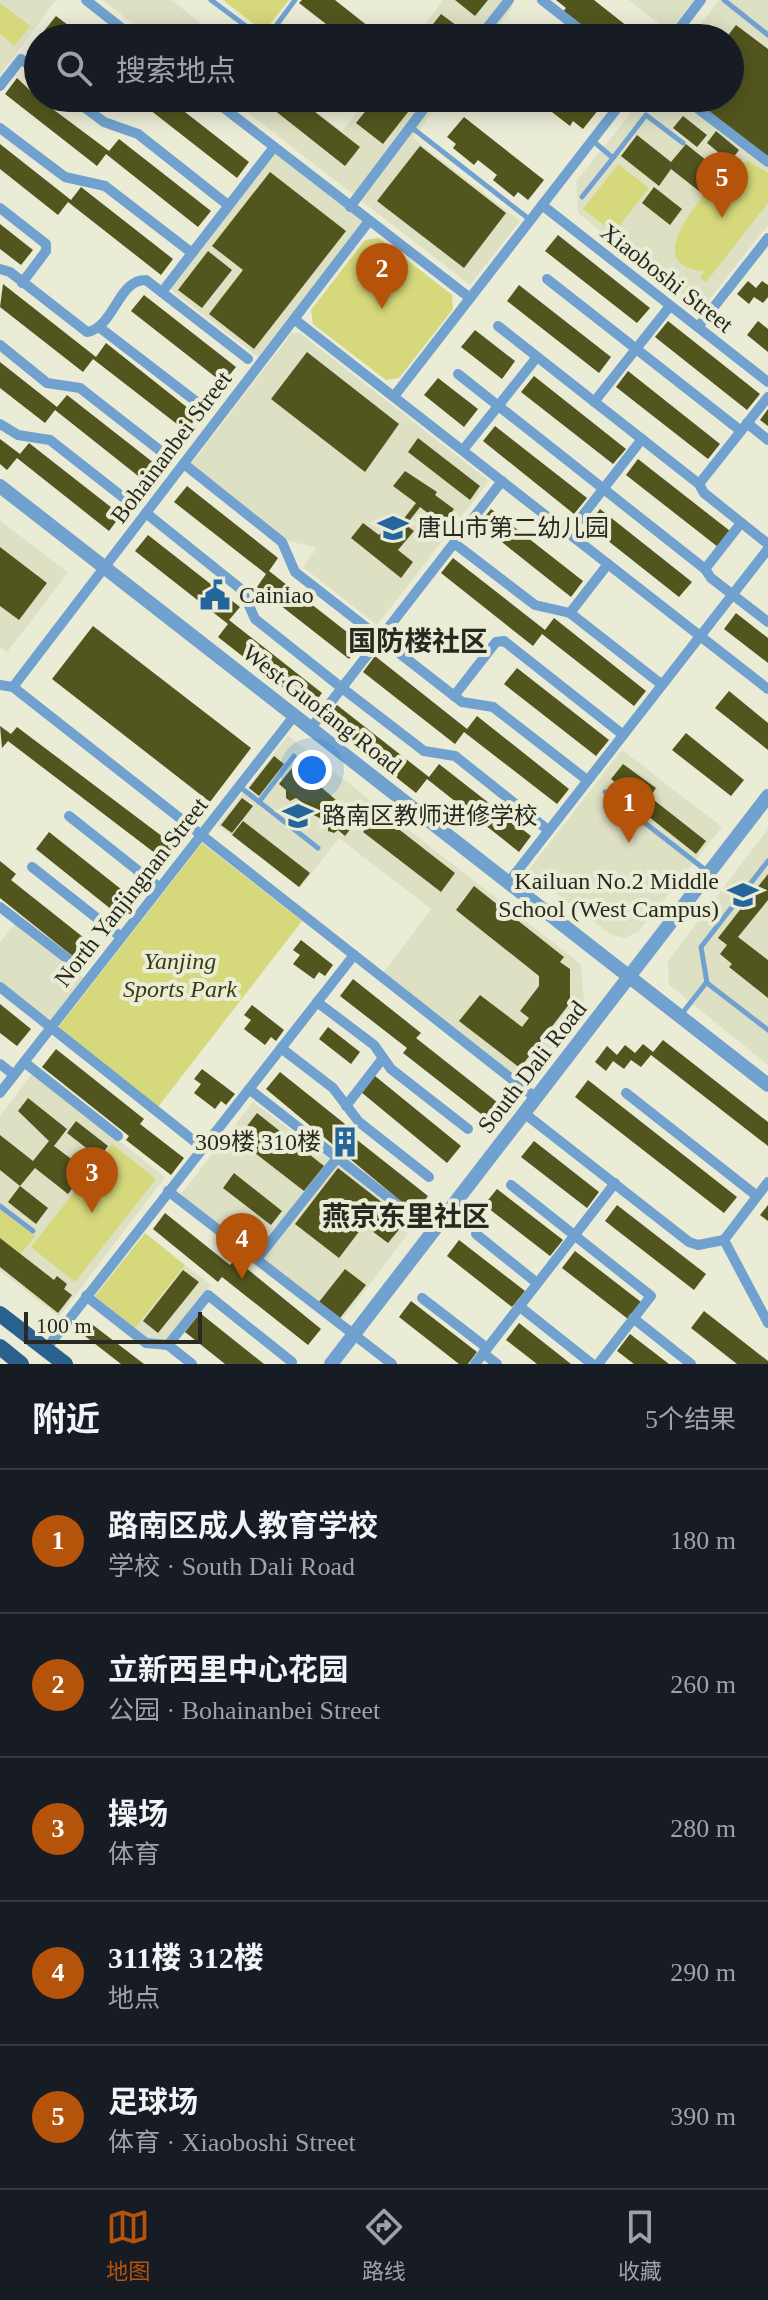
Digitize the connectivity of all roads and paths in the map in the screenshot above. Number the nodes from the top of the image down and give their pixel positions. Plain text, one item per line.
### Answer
1 (86, 0) edge
2 (211, 0) edge
3 (295, 0) edge
4 (509, 0) edge
5 (542, 0) edge
6 (701, 0) edge
7 (724, 0) edge
8 (116, 24) edge
9 (244, 24) edge
10 (275, 24) edge
11 (490, 24) edge
12 (573, 24) edge
13 (683, 24) edge
14 (768, 35) edge
15 (24, 61) edge
16 (0, 86) edge
17 (91, 112) edge
18 (229, 112) edge
19 (421, 112) edge
20 (614, 112) edge
21 (702, 112) edge
22 (410, 126) junction
23 (0, 128) edge
24 (592, 141) junction
25 (683, 143) dead end
26 (274, 147) junction
27 (613, 158) junction
28 (768, 162) edge
29 (582, 197) dead end
30 (228, 205) junction
31 (542, 205) junction
32 (350, 207) junction
33 (0, 208) edge
34 (530, 220) junction
35 (369, 221) junction
36 (768, 238) edge
37 (192, 253) junction
38 (0, 268) edge
39 (547, 279) dead end
40 (22, 283) junction
41 (162, 292) junction
42 (470, 298) junction
43 (670, 306) junction
44 (294, 319) junction
45 (498, 326) dead end
46 (99, 327) junction
47 (698, 327) junction
48 (0, 345) edge
49 (636, 349) junction
50 (537, 357) junction
51 (248, 359) dead end
52 (458, 374) dead end
53 (768, 382) edge
54 (395, 395) junction
55 (768, 397) edge
56 (594, 402) junction
57 (202, 406) dead end
58 (498, 406) junction
59 (0, 424) edge
60 (744, 427) junction
61 (642, 439) junction
62 (768, 440) edge
63 (463, 450) junction
64 (162, 452) dead end
65 (184, 464) junction
66 (502, 481) junction
67 (699, 484) junction
68 (0, 486) edge
69 (603, 488) junction
70 (124, 498) dead end
71 (146, 513) junction
72 (741, 523) junction
73 (569, 533) junction
74 (454, 543) junction
75 (768, 546) edge
76 (608, 564) junction
77 (104, 567) junction
78 (705, 569) junction
79 (732, 594) junction
80 (570, 613) junction
81 (768, 622) edge
82 (699, 635) junction
83 (380, 639) junction
84 (661, 684) junction
85 (0, 685) edge
86 (13, 687) junction
87 (342, 688) junction
88 (768, 689) edge
89 (454, 696) junction
90 (294, 716) junction
91 (310, 729) junction
92 (622, 734) junction
93 (294, 756) dead end
94 (587, 780) junction
95 (239, 787) junction
96 (605, 792) dead end
97 (767, 800) edge
98 (259, 802) junction
99 (69, 816) dead end
100 (548, 830) junction
101 (201, 834) junction
102 (318, 848) dead end
103 (768, 861) edge
104 (32, 867) dead end
105 (709, 873) junction
106 (508, 883) junction
107 (160, 888) junction
108 (0, 907) edge
109 (121, 937) junction
110 (354, 955) junction
111 (69, 960) dead end
112 (629, 977) junction
113 (707, 983) junction
114 (0, 987) edge
115 (317, 1002) junction
116 (680, 1017) junction
117 (51, 1028) junction
118 (768, 1030) edge
119 (281, 1048) junction
120 (383, 1058) junction
121 (24, 1062) junction
122 (0, 1064) edge
123 (14, 1075) junction
124 (768, 1085) edge
125 (249, 1089) junction
126 (0, 1093) edge
127 (626, 1093) dead end
128 (536, 1098) junction
129 (346, 1106) junction
130 (524, 1113) junction
131 (468, 1129) dead end
132 (118, 1136) dead end
133 (203, 1148) junction
134 (337, 1158) junction
135 (429, 1177) dead end
136 (768, 1182) edge
137 (615, 1183) junction
138 (511, 1185) dead end
139 (168, 1191) junction
140 (757, 1196) junction
141 (0, 1206) edge
142 (430, 1230) dead end
143 (33, 1231) dead end
144 (476, 1234) dead end
145 (574, 1235) junction
146 (724, 1240) junction
147 (257, 1259) junction
148 (537, 1283) junction
149 (768, 1291) edge
150 (86, 1296) junction
151 (422, 1298) dead end
152 (755, 1299) junction
153 (519, 1306) junction
154 (0, 1314) edge
155 (633, 1318) junction
156 (768, 1323) edge
157 (354, 1334) junction
158 (168, 1345) junction
159 (0, 1347) edge
160 (46, 1349) junction
161 (485, 1351) junction
162 (292, 1362) edge
163 (21, 1364) edge
164 (65, 1364) edge
165 (192, 1364) edge
166 (331, 1364) edge
167 (392, 1364) edge
168 (475, 1364) edge
169 (497, 1364) edge
170 (595, 1364) edge
171 (691, 1364) edge

1 - 8 street
2 - 9 lane
3 - 10 lane
4 - 11 street
5 - 12 street
6 - 13 street
7 - 14 lane
15 - 16 street
17 - 30 street
18 - 26 street
19 - 22 street
20 - 24 street
21 - 28 street
22 - 32 street
22 - 34 lane
23 - 37 street
24 - 27 lane
24 - 31 street
25 - 27 lane
26 - 30 street
26 - 32 street
27 - 29 lane
30 - 37 street
31 - 34 street
31 - 43 street, Xiaoboshi Street
32 - 35 street
33 - 40 street
34 - 42 street
35 - 42 street
35 - 44 street, Bohainanbei Street
36 - 47 street
37 - 41 street
38 - 40 street
39 - 49 street
40 - 46 street
41 - 46 street
41 - 51 street
42 - 54 street
43 - 47 street, Xiaoboshi Street
43 - 49 street
44 - 54 street
44 - 65 street, Bohainanbei Street
45 - 50 street
46 - 57 street
47 - 53 street, Xiaoboshi Street
48 - 64 street
49 - 56 street
49 - 60 street
50 - 56 street
50 - 58 street
52 - 58 street
54 - 63 street
55 - 60 street
56 - 61 street
58 - 63 street
58 - 69 street
59 - 70 street
60 - 62 street
60 - 67 street
61 - 67 street
61 - 69 street
63 - 66 street
65 - 71 street, Bohainanbei Street
65 - 83 street
66 - 73 street
66 - 74 street
67 - 72 street
68 - 77 street, West Guofang Road
69 - 73 street
69 - 78 street
71 - 77 street, Bohainanbei Street
71 - 87 street
72 - 75 street
72 - 78 street
73 - 76 street
74 - 80 street
74 - 83 street
75 - 79 street
76 - 80 street
76 - 82 street
77 - 86 street, Bohainanbei Street
77 - 90 street, West Guofang Road
78 - 79 street
79 - 81 street
79 - 82 street
80 - 84 street
82 - 84 street
82 - 88 street
83 - 87 street
83 - 89 street
84 - 92 street
85 - 86 street
86 - 101 street
87 - 91 street
87 - 100 street
89 - 92 street
89 - 94 street
90 - 91 street, West Guofang Road
90 - 95 street, North Yanjingnan Street
91 - 106 street, West Guofang Road
92 - 94 street
93 - 98 lane
94 - 100 street
95 - 98 lane
95 - 101 street, North Yanjingnan Street
96 - 105 lane
97 - 105 street, South Dali Road
98 - 102 lane
99 - 107 street
100 - 106 street
101 - 107 street, North Yanjingnan Street
101 - 110 street
103 - 113 lane
104 - 109 street
105 - 112 street, South Dali Road
106 - 112 street, West Guofang Road
107 - 109 street, North Yanjingnan Street
108 - 111 street
109 - 117 street, North Yanjingnan Street
110 - 115 street
110 - 128 street
112 - 116 street, West Guofang Road
112 - 128 street, South Dali Road
113 - 116 lane
113 - 118 lane
114 - 117 street
115 - 119 street
115 - 120 street
116 - 124 street, West Guofang Road
117 - 121 street, North Yanjingnan Street
117 - 133 street
119 - 125 street
119 - 129 street
120 - 129 street
120 - 131 street
121 - 123 street, North Yanjingnan Street
121 - 132 street
122 - 123 street
123 - 126 street, North Yanjingnan Street
125 - 133 street
125 - 134 street
127 - 140 street
128 - 130 street, South Dali Road
129 - 135 street
130 - 137 street
130 - 157 street, South Dali Road
133 - 139 street
134 - 142 street
134 - 147 street
136 - 140 street
137 - 145 street
137 - 146 street
138 - 145 street
139 - 147 street
139 - 150 street
140 - 146 street
141 - 143 lane
144 - 148 street
145 - 148 street
145 - 155 street
146 - 152 street
147 - 157 street
148 - 153 street
149 - 152 street
150 - 158 street
150 - 160 street
151 - 161 street
152 - 156 street
153 - 161 street
153 - 170 street
154 - 160 main road
155 - 170 street
155 - 171 street
157 - 166 street, South Dali Road
157 - 167 street
158 - 162 street
158 - 165 street
159 - 163 main road
160 - 164 main road
161 - 168 street
161 - 169 street

